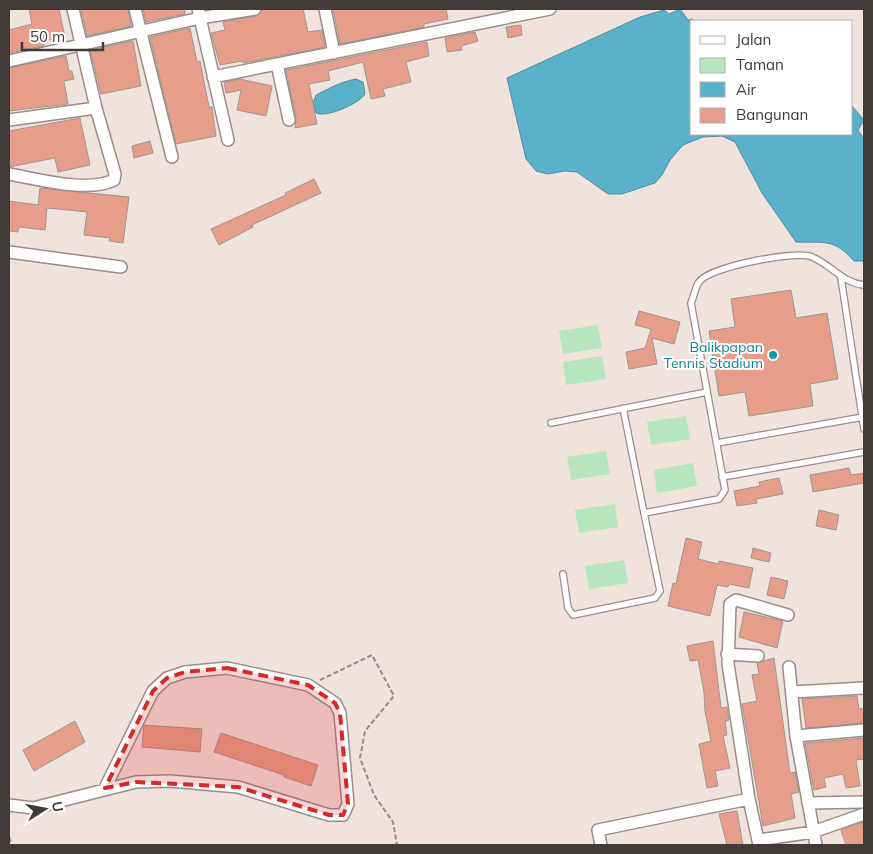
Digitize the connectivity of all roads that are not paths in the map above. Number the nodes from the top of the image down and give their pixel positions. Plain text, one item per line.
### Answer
1 (73, 9) edge
2 (135, 9) edge
3 (254, 9) edge
4 (324, 9) edge
5 (550, 9) edge
6 (199, 14) edge
7 (500, 14) edge
8 (140, 32) junction
9 (81, 46) junction
10 (334, 53) junction
11 (9, 61) edge
12 (277, 64) junction
13 (213, 77) junction
14 (96, 108) junction
15 (9, 120) edge
16 (289, 120) dead end
17 (228, 140) dead end
18 (172, 157) dead end
19 (9, 174) edge
20 (9, 252) edge
21 (121, 267) dead end
22 (841, 278) junction
23 (864, 285) edge
24 (707, 392) junction
25 (623, 408) junction
26 (863, 417) junction
27 (551, 422) dead end
28 (864, 429) edge
29 (717, 443) junction
30 (864, 452) edge
31 (722, 476) junction
32 (644, 514) junction
33 (563, 574) dead end
34 (788, 615) dead end
35 (727, 654) junction
36 (758, 656) dead end
37 (789, 667) dead end
38 (864, 688) edge
39 (792, 692) junction
40 (864, 730) edge
41 (796, 736) junction
42 (105, 788) junction
43 (749, 799) junction
44 (808, 802) junction
45 (864, 802) edge
46 (9, 805) edge
47 (864, 814) edge
48 (813, 832) junction
49 (759, 843) edge
50 (601, 845) edge
51 (816, 845) edge

1 - 9 street
2 - 8 street
3 - 6 street
4 - 10 street
5 - 7 street
6 - 8 street
6 - 13 street
7 - 10 street
8 - 9 street
8 - 18 street
9 - 11 street
9 - 14 street
10 - 12 street
12 - 13 street
12 - 16 street
13 - 17 street
14 - 15 street
14 - 19 street
20 - 21 street
22 - 23 lane
22 - 24 lane
22 - 26 lane
24 - 25 lane
24 - 29 lane
25 - 27 lane
25 - 32 lane
26 - 28 lane
26 - 29 lane
29 - 31 lane
30 - 31 lane
31 - 32 lane
32 - 33 lane
34 - 35 street
35 - 36 street
35 - 43 street
37 - 39 street
38 - 39 street
39 - 41 street
40 - 41 street
41 - 44 street
42 - 42 street
42 - 46 street
43 - 49 street
43 - 50 street
44 - 45 street
44 - 48 street
47 - 48 street
48 - 49 street
48 - 51 street

